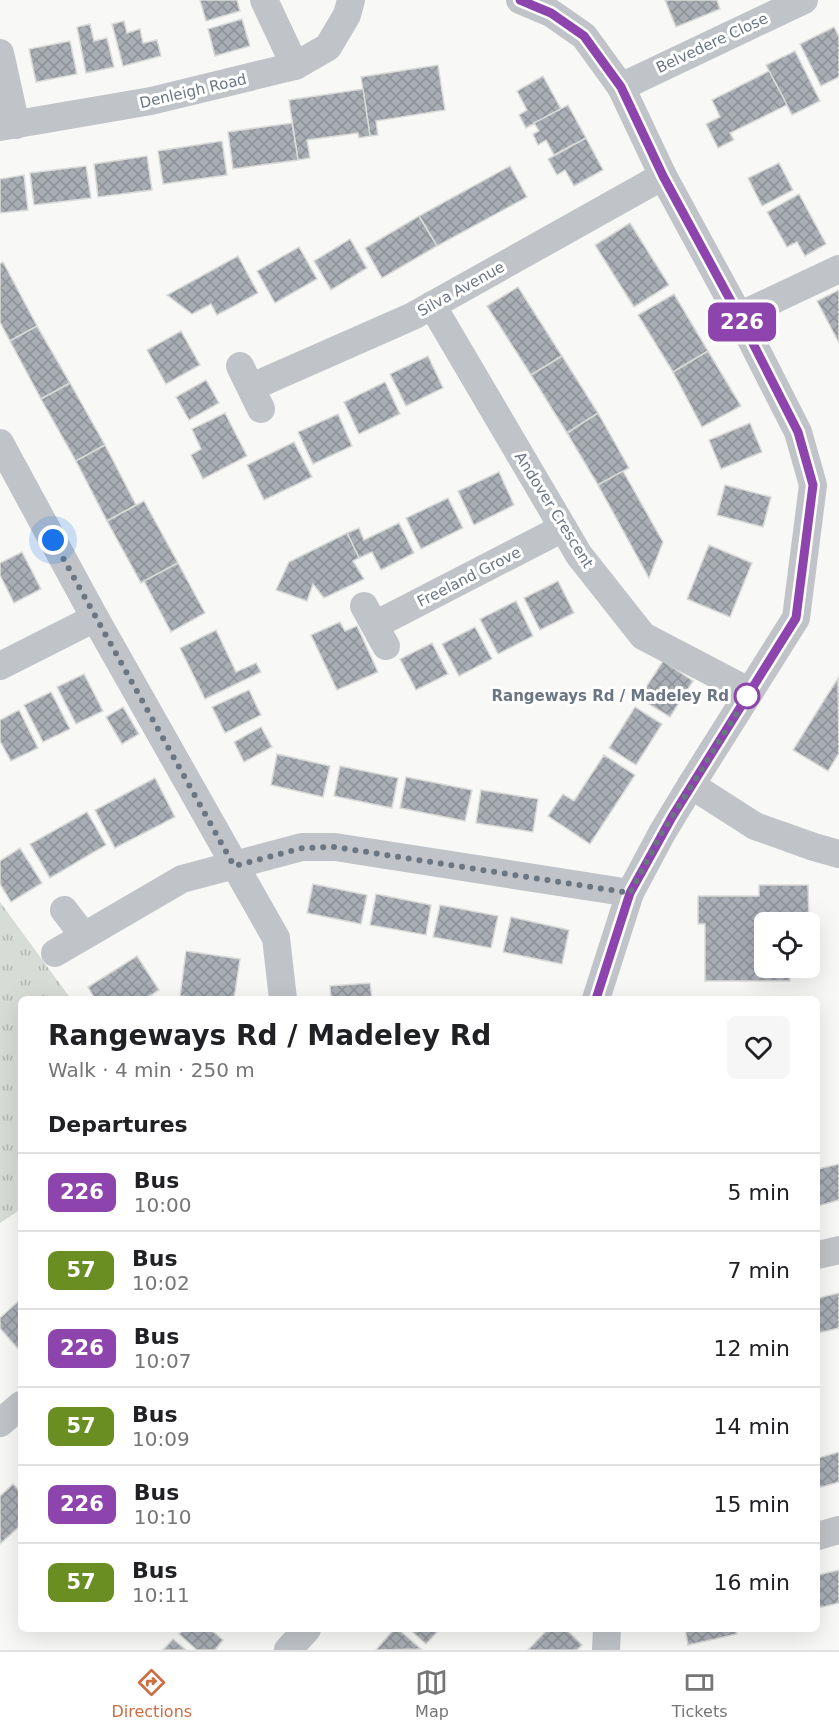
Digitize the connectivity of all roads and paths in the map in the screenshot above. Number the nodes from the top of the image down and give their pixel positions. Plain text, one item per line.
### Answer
1 (264, 0) edge
2 (351, 0) edge
3 (520, 0) edge
4 (804, 0) edge
5 (554, 7) edge
6 (0, 53) edge
7 (296, 66) junction
8 (621, 87) junction
9 (8, 126) edge
10 (663, 176) junction
11 (839, 269) edge
12 (432, 305) junction
13 (739, 316) junction
14 (251, 388) dead end
15 (0, 442) edge
16 (563, 528) junction
17 (95, 618) junction
18 (375, 626) dead end
19 (0, 666) edge
20 (750, 692) junction
21 (691, 785) junction
22 (839, 854) edge
23 (234, 866) junction
24 (630, 893) junction
25 (64, 910) dead end
26 (84, 936) junction
27 (55, 953) dead end
28 (283, 996) edge
29 (597, 996) edge
30 (839, 1250) edge
31 (820, 1255) edge
32 (18, 1408) edge
33 (0, 1423) edge
34 (839, 1530) edge
35 (820, 1535) edge
36 (304, 1632) edge
37 (607, 1632) edge
38 (288, 1650) edge
39 (606, 1650) edge

1 - 7 street
2 - 7 street, Denleigh Road
3 - 5 street
4 - 8 street, Belvedere Close
5 - 8 street
6 - 9 street
7 - 9 street, Denleigh Road
8 - 10 street
10 - 12 street, Silva Avenue
10 - 13 street
11 - 13 street
12 - 14 street, Silva Avenue
12 - 16 street, Andover Crescent
13 - 20 street
15 - 17 street
16 - 18 street, Freeland Grove
16 - 20 street, Andover Crescent
17 - 19 street
17 - 23 street
20 - 21 street
21 - 22 street
21 - 24 street
23 - 24 street
23 - 26 street
23 - 28 street
24 - 29 street
25 - 26 street
26 - 27 street
30 - 31 street
32 - 33 street
34 - 35 street
36 - 38 street
37 - 39 street

